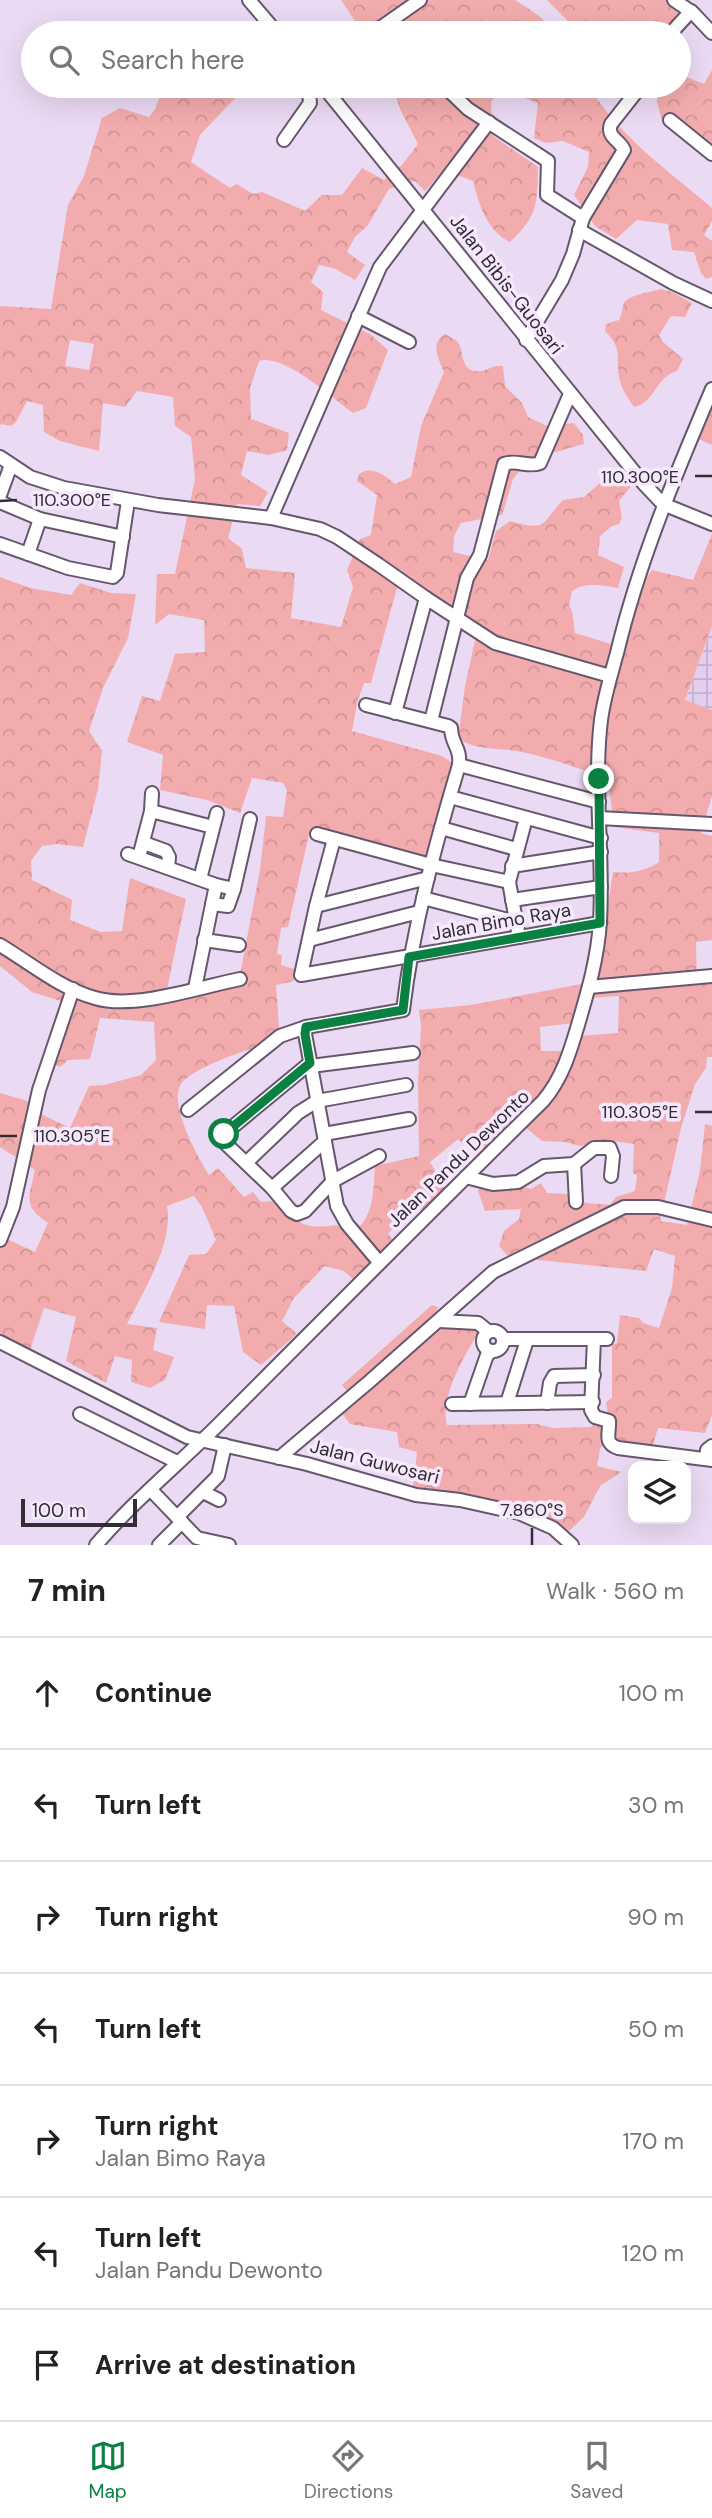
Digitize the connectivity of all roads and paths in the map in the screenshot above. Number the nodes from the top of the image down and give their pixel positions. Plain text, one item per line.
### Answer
1 (249, 0) edge
2 (420, 0) edge
3 (674, 0) edge
4 (691, 11) junction
5 (267, 21) edge
6 (394, 21) edge
7 (682, 21) edge
8 (712, 33) edge
9 (310, 98) edge
10 (332, 98) edge
11 (457, 98) edge
12 (632, 98) edge
13 (670, 120) dead end
14 (489, 122) junction
15 (284, 140) dead end
16 (712, 154) edge
17 (424, 210) junction
18 (581, 224) junction
19 (712, 301) edge
20 (358, 316) junction
21 (526, 340) junction
22 (410, 342) dead end
23 (712, 391) edge
24 (570, 394) junction
25 (6, 461) edge
26 (0, 495) edge
27 (128, 501) junction
28 (0, 502) edge
29 (663, 504) junction
30 (271, 518) junction
31 (40, 519) junction
32 (712, 524) edge
33 (123, 537) junction
34 (0, 544) edge
35 (28, 554) junction
36 (426, 598) junction
37 (458, 619) junction
38 (610, 676) junction
39 (366, 705) dead end
40 (395, 713) junction
41 (431, 722) junction
42 (459, 765) junction
43 (152, 793) dead end
44 (450, 797) junction
45 (599, 802) junction
46 (151, 811) junction
47 (217, 813) dead end
48 (526, 818) junction
49 (599, 818) junction
50 (250, 820) dead end
51 (712, 824) edge
52 (213, 827) junction
53 (441, 828) junction
54 (317, 834) dead end
55 (601, 838) junction
56 (334, 839) junction
57 (144, 843) junction
58 (516, 849) junction
59 (601, 852) junction
60 (431, 864) junction
61 (512, 866) junction
62 (168, 868) junction
63 (428, 878) junction
64 (200, 879) junction
65 (509, 882) junction
66 (216, 885) junction
67 (601, 887) junction
68 (234, 889) junction
69 (423, 898) junction
70 (512, 900) junction
71 (212, 904) junction
72 (316, 906) junction
73 (419, 912) junction
74 (516, 922) junction
75 (600, 923) junction
76 (519, 937) junction
77 (204, 940) junction
78 (309, 940) junction
79 (0, 945) edge
80 (239, 945) dead end
81 (409, 957) junction
82 (198, 974) junction
83 (712, 976) edge
84 (589, 986) junction
85 (195, 988) junction
86 (73, 989) junction
87 (306, 1027) junction
88 (413, 1053) dead end
89 (311, 1064) junction
90 (406, 1085) dead end
91 (317, 1101) junction
92 (188, 1110) dead end
93 (409, 1119) dead end
94 (325, 1138) junction
95 (379, 1156) dead end
96 (247, 1162) junction
97 (574, 1164) junction
98 (611, 1176) dead end
99 (466, 1177) junction
100 (333, 1181) junction
101 (272, 1188) junction
102 (576, 1202) dead end
103 (712, 1220) edge
104 (0, 1240) edge
105 (379, 1262) junction
106 (439, 1321) junction
107 (489, 1332) junction
108 (503, 1339) junction
109 (527, 1340) junction
110 (0, 1342) edge
111 (492, 1351) junction
112 (594, 1375) junction
113 (593, 1402) junction
114 (507, 1403) junction
115 (547, 1403) junction
116 (452, 1404) dead end
117 (470, 1404) junction
118 (80, 1414) dead end
119 (201, 1441) junction
120 (225, 1445) junction
121 (712, 1446) edge
122 (279, 1458) junction
123 (709, 1460) edge
124 (177, 1462) junction
125 (150, 1490) junction
126 (203, 1492) junction
127 (219, 1500) dead end
128 (179, 1520) junction
129 (96, 1545) edge
130 (159, 1545) edge
131 (229, 1545) edge
132 (572, 1545) edge

1 - 5 street
2 - 6 street
3 - 4 street
4 - 7 street
4 - 8 street
9 - 15 street
10 - 17 street, Jalan Bibis-Guosari
11 - 14 street
12 - 18 street
13 - 16 street
14 - 17 street
14 - 18 street
17 - 20 street
17 - 21 street, Jalan Bibis-Guosari
18 - 19 street
18 - 21 street
20 - 22 street
20 - 30 street
21 - 24 street, Jalan Bibis-Guosari
23 - 29 street, Jalan Pandu Dewonto
24 - 29 street, Jalan Bibis-Guosari
24 - 37 street
25 - 26 street
25 - 27 street
27 - 30 street
27 - 33 street
28 - 31 street
29 - 32 street
29 - 38 street, Jalan Pandu Dewonto
30 - 36 street
31 - 33 street
31 - 35 street
33 - 35 street
34 - 35 street
36 - 37 street
36 - 40 street
37 - 38 street
37 - 41 street
38 - 45 street, Jalan Pandu Dewonto
39 - 40 street
40 - 41 street
41 - 42 street
42 - 44 street
42 - 45 street
43 - 46 street
44 - 48 street
44 - 53 street
45 - 49 street, Jalan Pandu Dewonto
46 - 52 street
46 - 57 street
47 - 52 street
48 - 55 street
48 - 58 street
49 - 51 street
49 - 55 street, Jalan Pandu Dewonto
50 - 68 street
52 - 64 street
53 - 58 street
53 - 60 street
54 - 56 street
55 - 59 street, Jalan Pandu Dewonto
56 - 60 street
56 - 72 street
57 - 62 street
57 - 62 street
58 - 61 street
59 - 61 street
59 - 67 street, Jalan Pandu Dewonto
60 - 63 street
60 - 65 street
61 - 65 street
62 - 64 street
63 - 69 street
63 - 72 street
64 - 66 street
65 - 70 street
66 - 68 street
66 - 71 street
67 - 70 street
67 - 75 street, Jalan Pandu Dewonto
68 - 71 street
69 - 73 street
69 - 74 street
70 - 74 street
71 - 77 street
72 - 78 street
73 - 78 street
73 - 81 street
74 - 76 street
75 - 76 street, Jalan Bimo Raya
75 - 84 street, Jalan Pandu Dewonto
76 - 81 street, Jalan Bimo Raya
77 - 80 street
77 - 82 street
78 - 81 street, Jalan Bimo Raya
79 - 86 street
81 - 87 street
82 - 85 street
82 - 85 street
83 - 84 street
84 - 99 street, Jalan Pandu Dewonto
85 - 86 street
86 - 104 street
87 - 89 street
87 - 92 street
88 - 89 street
89 - 91 street
89 - 96 street
90 - 91 street
91 - 94 street
91 - 96 street
93 - 94 street
94 - 100 street
94 - 101 street
95 - 100 street
96 - 101 street
97 - 98 street
97 - 99 street
97 - 102 street
99 - 105 street, Jalan Pandu Dewonto
100 - 101 street
100 - 105 street
103 - 106 street
105 - 119 street, Jalan Pandu Dewonto
106 - 107 street
106 - 122 street
107 - 108 street
107 - 111 street
108 - 109 street
108 - 111 street
109 - 112 street
109 - 114 street
110 - 119 street, Jalan Guwosari
111 - 117 street
112 - 113 street
112 - 115 street
113 - 115 street
113 - 123 street
114 - 115 street
114 - 117 street
116 - 117 street
118 - 124 street
119 - 120 street, Jalan Guwosari
119 - 124 street, Jalan Pandu Dewonto
120 - 122 street, Jalan Guwosari
120 - 126 street
121 - 123 street
122 - 132 street, Jalan Guwosari
124 - 125 street, Jalan Pandu Dewonto
125 - 128 street
125 - 129 street, Jalan Pandu Dewonto
126 - 127 street
126 - 128 street
128 - 130 street
128 - 131 street

